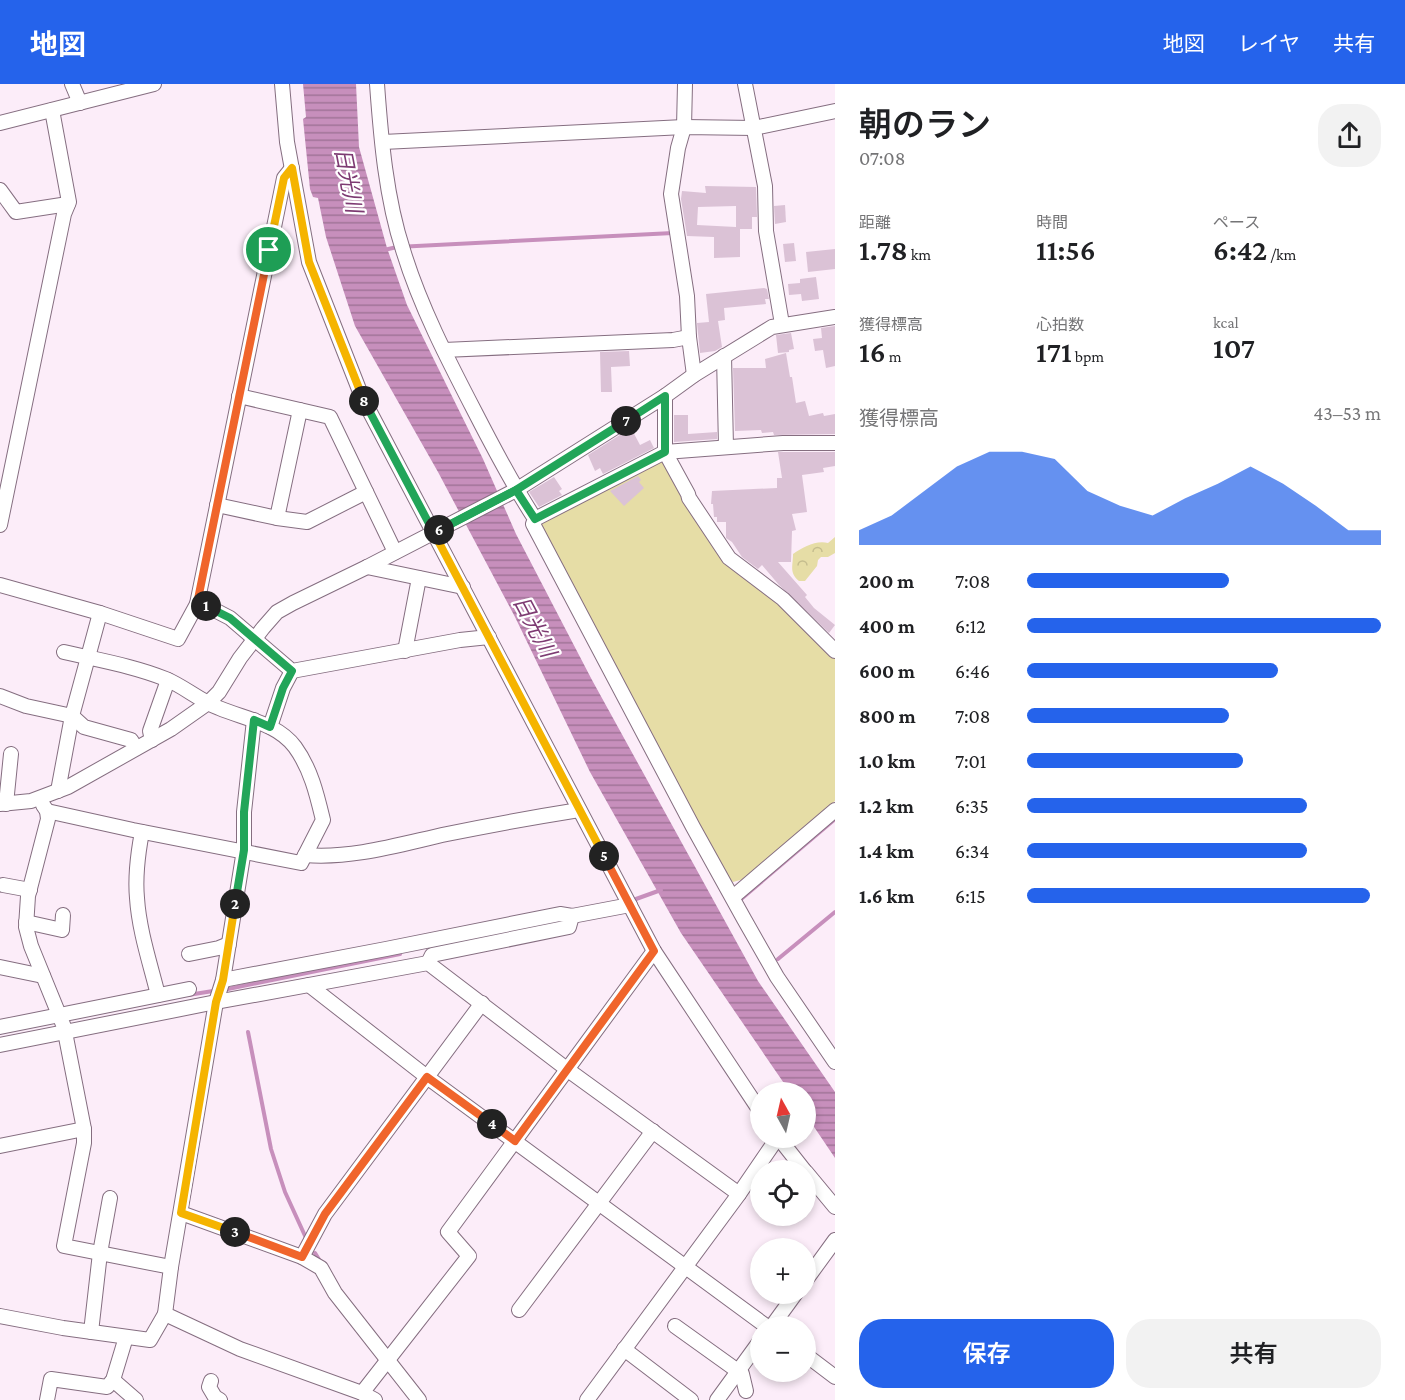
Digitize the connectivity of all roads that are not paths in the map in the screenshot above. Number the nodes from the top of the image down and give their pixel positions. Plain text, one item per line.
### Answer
1 (72, 84) edge
2 (154, 84) edge
3 (282, 84) edge
4 (377, 84) edge
5 (685, 84) edge
6 (746, 84) edge
7 (124, 88) edge
8 (80, 103) junction
9 (52, 110) junction
10 (835, 111) edge
11 (0, 123) edge
12 (684, 127) junction
13 (754, 128) junction
14 (383, 142) junction
15 (292, 168) junction
16 (0, 190) edge
17 (68, 204) junction
18 (835, 317) edge
19 (782, 324) junction
20 (689, 337) junction
21 (444, 350) junction
22 (724, 356) junction
23 (694, 375) junction
24 (239, 396) junction
25 (665, 396) junction
26 (300, 410) junction
27 (835, 443) edge
28 (726, 447) junction
29 (665, 452) junction
30 (516, 490) junction
31 (366, 492) junction
32 (217, 505) junction
33 (277, 518) junction
34 (535, 519) junction
35 (0, 525) edge
36 (434, 533) junction
37 (395, 552) junction
38 (367, 567) junction
39 (419, 578) junction
40 (0, 585) edge
41 (463, 587) junction
42 (197, 604) junction
43 (100, 613) junction
44 (489, 637) junction
45 (255, 639) junction
46 (833, 643) edge
47 (405, 651) junction
48 (64, 652) dead end
49 (89, 658) junction
50 (292, 671) junction
51 (168, 680) junction
52 (0, 696) edge
53 (208, 703) junction
54 (72, 716) junction
55 (254, 720) junction
56 (270, 727) junction
57 (152, 740) junction
58 (136, 748) junction
59 (11, 754) dead end
60 (235, 772) dead end
61 (249, 778) junction
62 (58, 791) junction
63 (38, 799) junction
64 (3, 804) edge
65 (579, 810) junction
66 (835, 810) edge
67 (47, 811) junction
68 (142, 832) junction
69 (244, 850) junction
70 (305, 855) junction
71 (3, 885) dead end
72 (30, 890) junction
73 (733, 897) junction
74 (630, 904) junction
75 (63, 915) dead end
76 (572, 916) junction
77 (26, 922) junction
78 (229, 944) junction
79 (654, 951) junction
80 (189, 954) dead end
81 (428, 963) junction
82 (0, 967) edge
83 (43, 976) junction
84 (223, 980) junction
85 (309, 984) junction
86 (189, 989) dead end
87 (158, 995) junction
88 (216, 1002) junction
89 (482, 1003) junction
90 (518, 1012) dead end
91 (59, 1015) junction
92 (508, 1023) junction
93 (0, 1027) edge
94 (64, 1032) junction
95 (0, 1045) edge
96 (834, 1056) edge
97 (568, 1070) junction
98 (427, 1077) junction
99 (750, 1096) edge
100 (84, 1129) junction
101 (654, 1131) junction
102 (515, 1141) junction
103 (0, 1146) edge
104 (770, 1148) edge
105 (787, 1148) edge
106 (796, 1160) edge
107 (816, 1184) edge
108 (739, 1194) junction
109 (110, 1198) dead end
110 (599, 1203) junction
111 (835, 1207) edge
112 (181, 1213) junction
113 (835, 1240) edge
114 (100, 1253) junction
115 (302, 1257) junction
116 (685, 1266) junction
117 (816, 1266) edge
118 (171, 1267) junction
119 (519, 1310) dead end
120 (165, 1314) junction
121 (0, 1316) edge
122 (752, 1316) edge
123 (675, 1326) dead end
124 (91, 1332) junction
125 (126, 1337) junction
126 (624, 1349) junction
127 (750, 1355) edge
128 (387, 1360) junction
129 (816, 1363) edge
130 (738, 1371) junction
131 (835, 1377) edge
132 (113, 1380) junction
133 (211, 1381) dead end
134 (746, 1391) dead end
135 (362, 1393) junction
136 (47, 1400) edge
137 (136, 1400) edge
138 (220, 1400) edge
139 (375, 1400) edge
140 (418, 1400) edge
141 (586, 1400) edge
142 (691, 1400) edge
143 (717, 1400) edge

1 - 8 street
2 - 7 street
3 - 15 street
4 - 14 street
5 - 12 street
6 - 13 street
7 - 8 street
8 - 9 street
9 - 11 street
9 - 17 street
10 - 13 street
12 - 13 street
12 - 14 street
12 - 20 street
13 - 19 street
14 - 21 street
15 - 24 street
15 - 36 street
16 - 17 street
17 - 35 street
18 - 19 street
19 - 22 street
20 - 21 street
20 - 23 street
21 - 30 street
22 - 23 street
22 - 28 street
23 - 25 street
24 - 26 street
24 - 32 street
25 - 29 street
25 - 30 street
26 - 31 street
26 - 33 street
27 - 28 street
28 - 29 street
29 - 34 street
29 - 46 street
30 - 34 street
30 - 36 street
31 - 33 street
31 - 37 street
32 - 33 street
32 - 42 street
34 - 73 street
36 - 37 street
36 - 41 street
37 - 38 street
38 - 39 street
38 - 45 street
39 - 41 street
39 - 47 street
40 - 43 street
41 - 44 street
42 - 43 street
42 - 45 street
43 - 49 street
44 - 47 street
44 - 65 street
45 - 50 street
45 - 53 street
47 - 50 street
48 - 49 street
49 - 51 street
49 - 54 street
50 - 56 street
51 - 53 street
51 - 57 street
52 - 54 street
53 - 55 street
53 - 57 street
54 - 58 street
54 - 62 street
55 - 56 street
55 - 61 street
56 - 70 street
57 - 58 street
58 - 62 street
59 - 64 street
60 - 61 street
61 - 69 street
62 - 63 street
63 - 64 street
63 - 67 street
65 - 70 street
65 - 74 street
66 - 73 street
67 - 68 street
67 - 72 street
68 - 69 street
68 - 87 street
69 - 70 street
69 - 78 street
71 - 72 street
72 - 77 street
73 - 96 street
74 - 76 street
74 - 79 street
75 - 77 street
76 - 81 street
76 - 84 street
77 - 83 street
78 - 80 street
78 - 84 street
79 - 97 street
79 - 99 street
81 - 85 street
81 - 89 street
82 - 83 street
83 - 91 street
84 - 88 street
85 - 88 street
85 - 98 street
86 - 87 street
87 - 91 street
88 - 94 street
88 - 112 street
89 - 92 street
89 - 98 street
90 - 92 street
91 - 93 street
91 - 94 street
92 - 97 street
94 - 95 street
94 - 100 street
97 - 101 street
97 - 102 street
98 - 102 street
98 - 115 street
100 - 103 street
100 - 114 street
101 - 108 street
101 - 110 street
102 - 110 street
102 - 128 street
104 - 108 street
105 - 106 street
107 - 111 street
108 - 116 street
109 - 114 street
110 - 116 street
110 - 119 street
112 - 115 street
112 - 118 street
113 - 117 street
114 - 118 street
114 - 124 street
115 - 128 street
116 - 122 street
116 - 126 street
118 - 120 street
120 - 125 street
120 - 135 street
121 - 124 street
123 - 130 street
124 - 125 street
125 - 132 street
126 - 141 street
126 - 142 street
127 - 130 street
128 - 135 street
128 - 140 street
129 - 131 street
130 - 134 street
130 - 143 street
132 - 136 street
132 - 137 street
133 - 138 street
135 - 139 street

